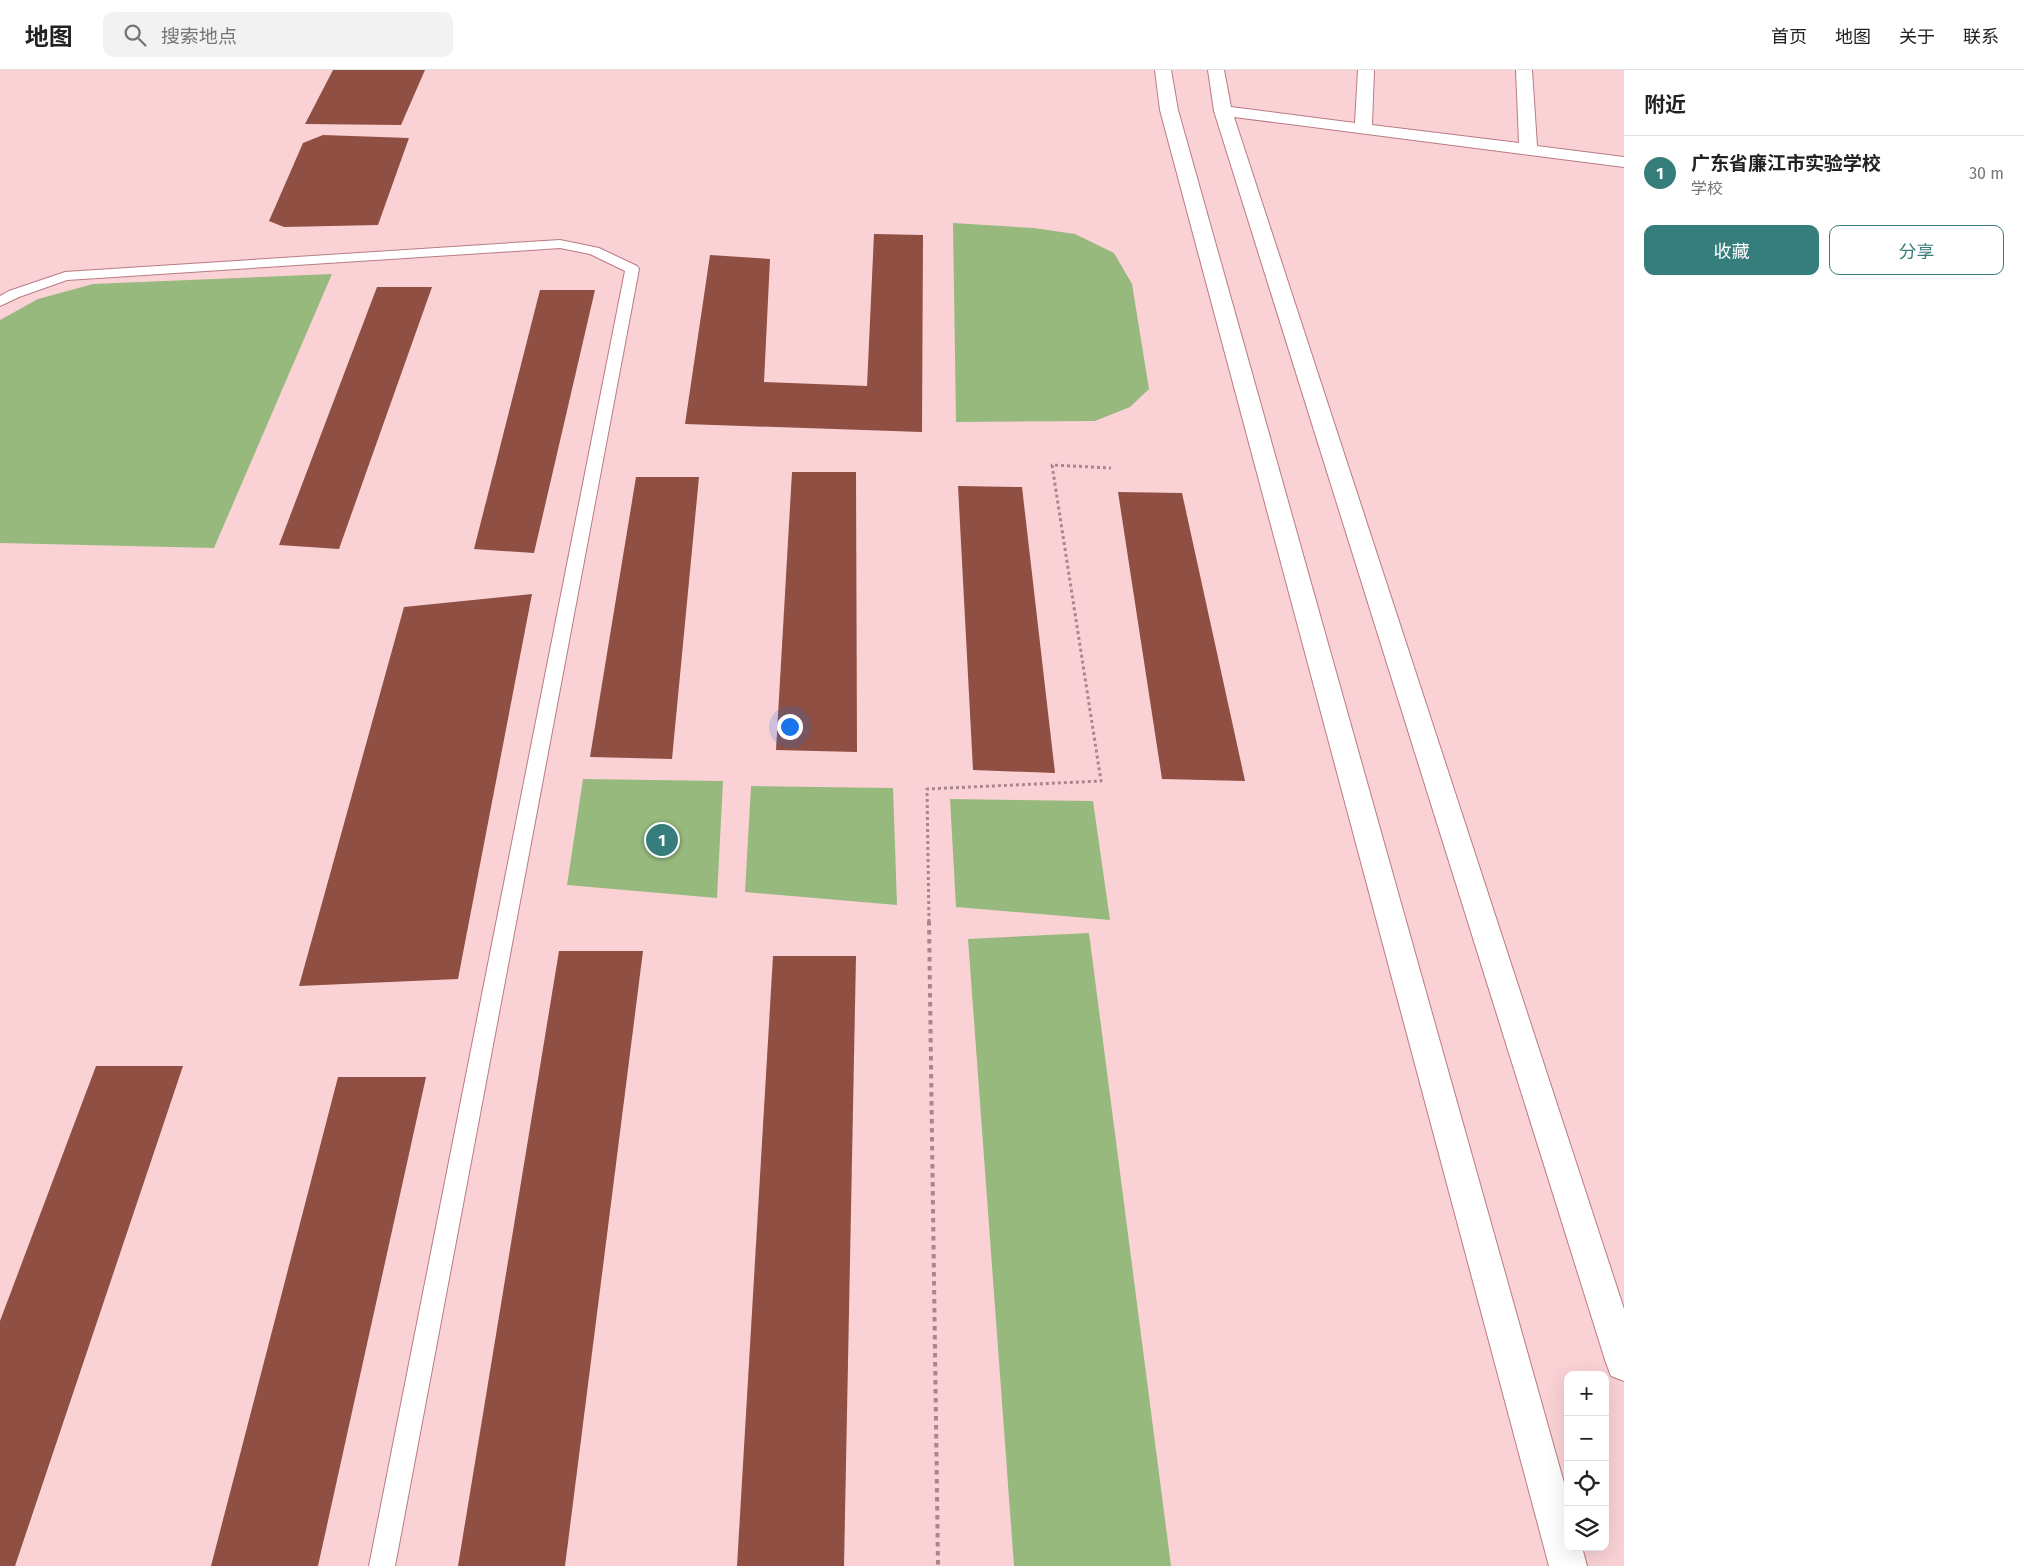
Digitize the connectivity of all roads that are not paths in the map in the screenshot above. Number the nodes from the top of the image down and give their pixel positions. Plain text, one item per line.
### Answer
1 (1163, 70) edge
2 (1216, 70) edge
3 (1366, 70) edge
4 (1524, 70) edge
5 (1223, 110) junction
6 (1363, 129) junction
7 (1528, 150) junction
8 (1624, 162) edge
9 (0, 302) edge
10 (1624, 1363) edge
11 (382, 1566) edge
12 (1568, 1566) edge

1 - 12 street
2 - 5 street
3 - 6 street
4 - 7 street
5 - 6 street
5 - 10 street
6 - 7 street
7 - 8 street
9 - 11 lane

